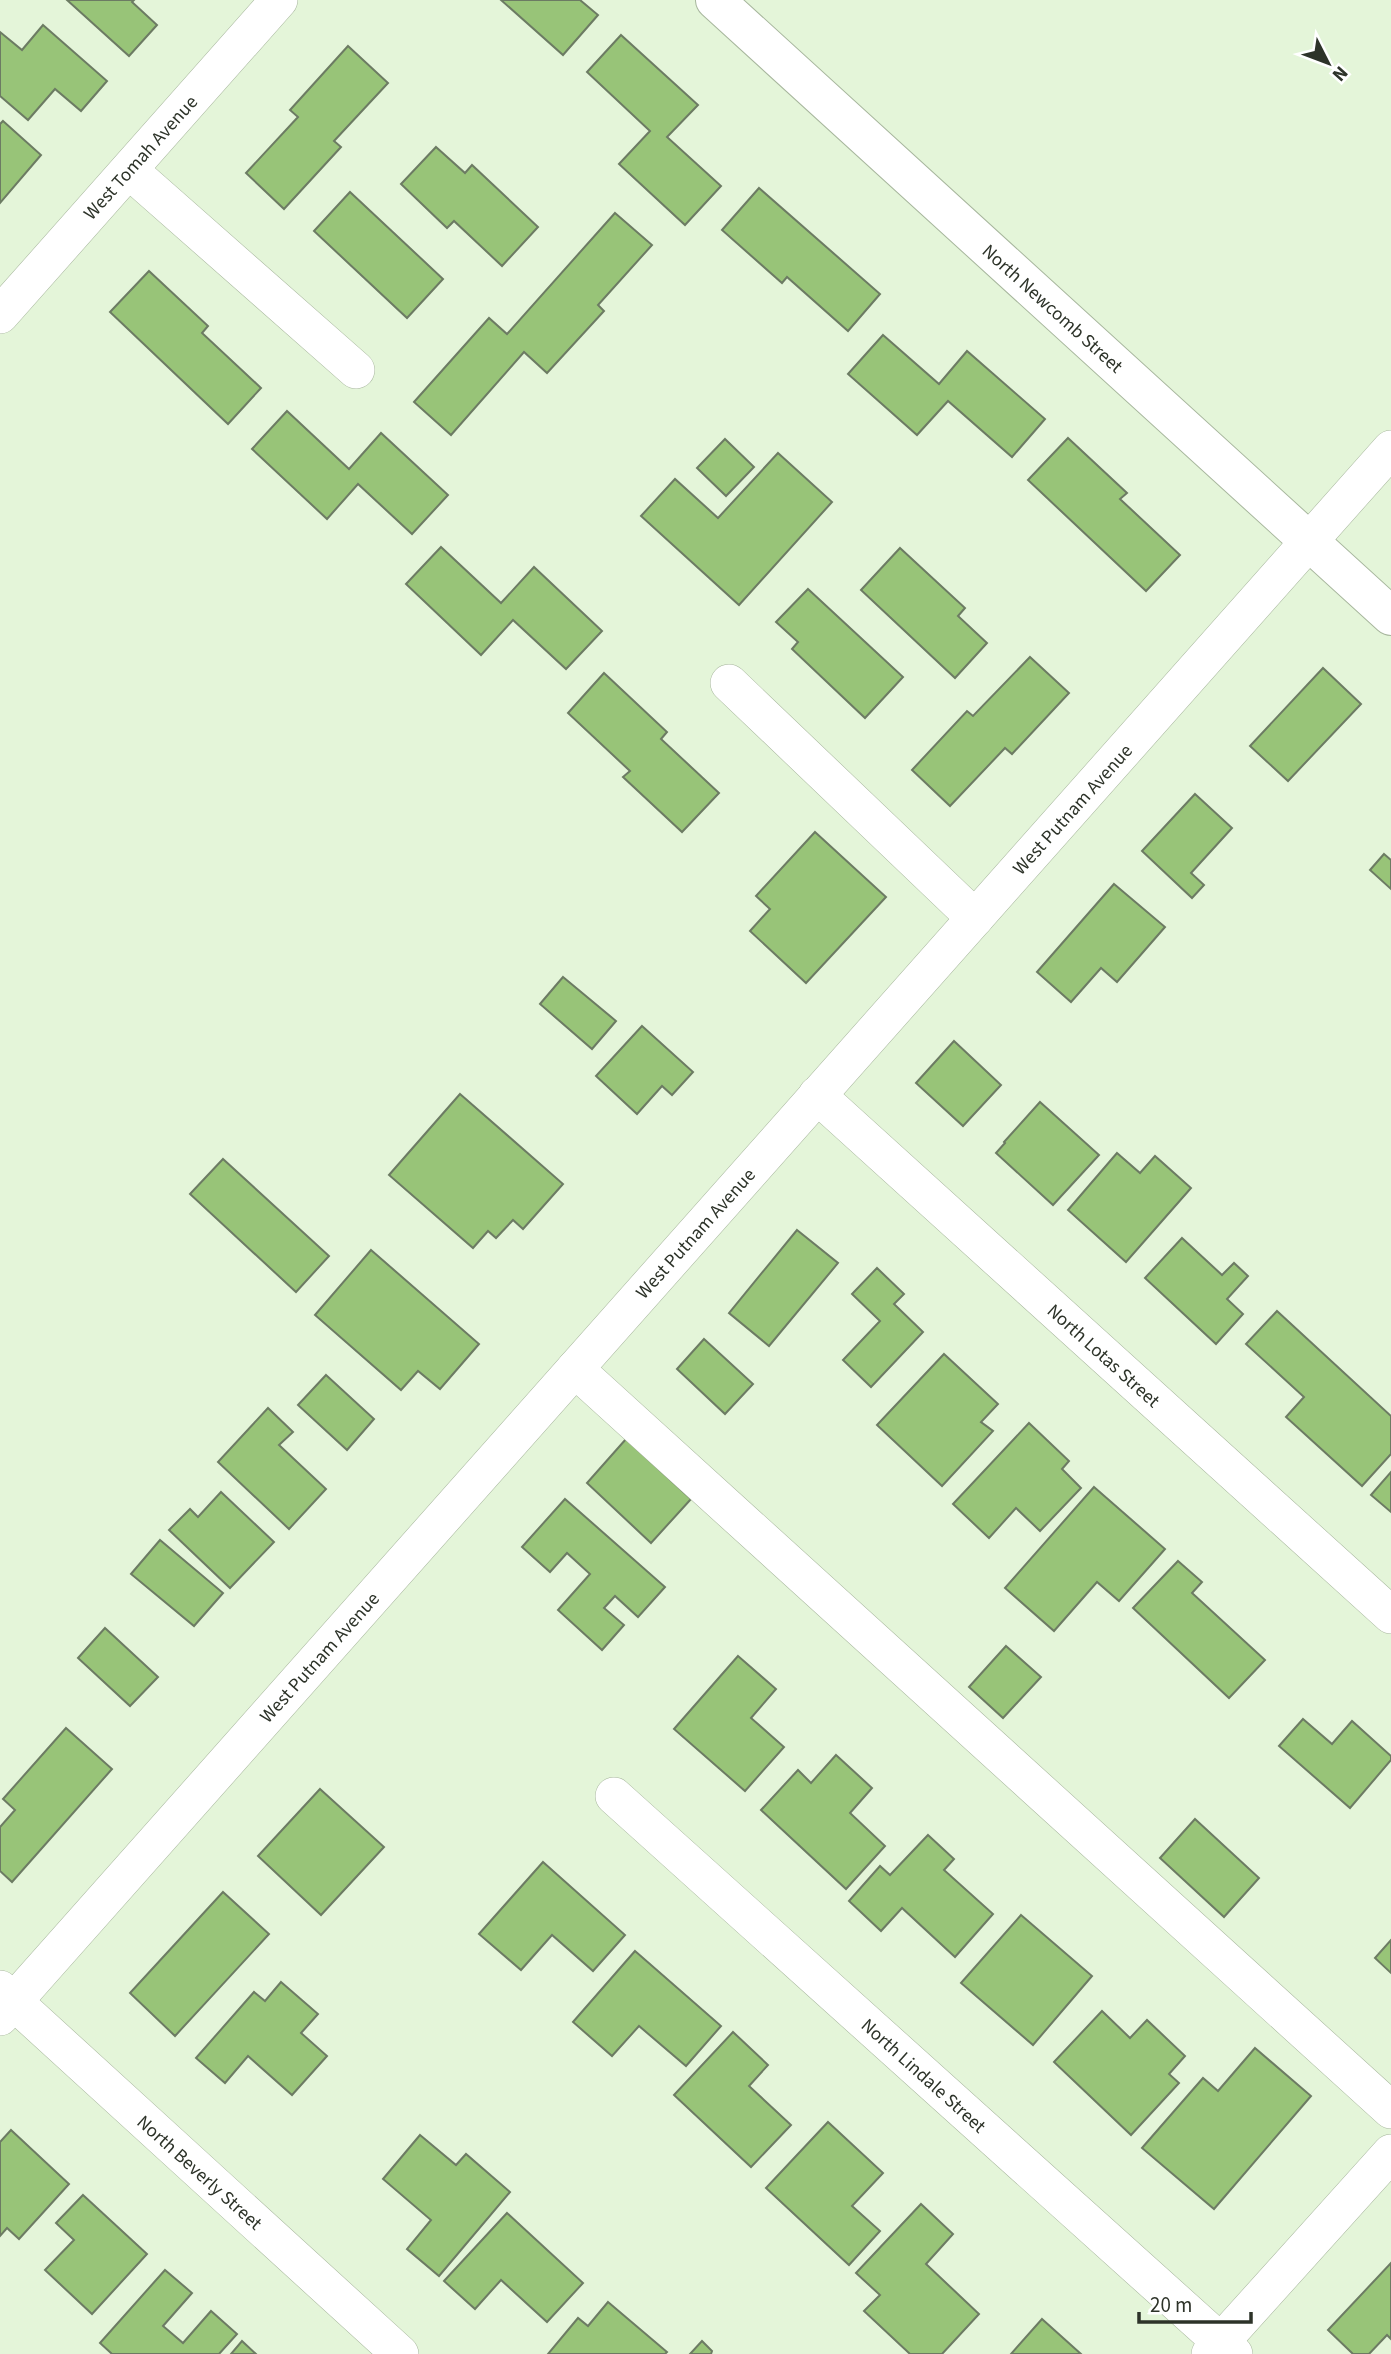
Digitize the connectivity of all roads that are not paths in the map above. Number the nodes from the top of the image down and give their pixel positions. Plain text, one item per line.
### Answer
1 (279, 0) edge
2 (715, 0) edge
3 (129, 170) junction
4 (0, 315) edge
5 (356, 370) dead end
6 (1391, 449) edge
7 (1309, 542) junction
8 (1391, 616) edge
9 (729, 683) dead end
10 (975, 918) junction
11 (817, 1096) junction
12 (575, 1369) junction
13 (1391, 1615) edge
14 (614, 1796) dead end
15 (4, 2002) edge
16 (1391, 2110) edge
17 (1391, 2153) edge
18 (1222, 2350) edge
19 (400, 2354) edge

1 - 3 street, West Tomah Avenue
2 - 7 main road, North Newcomb Street
3 - 4 street, West Tomah Avenue
3 - 5 street
6 - 7 street, West Putnam Avenue
7 - 8 main road, North Newcomb Street
7 - 10 street, West Putnam Avenue
9 - 10 street
10 - 11 street, West Putnam Avenue
11 - 12 street, West Putnam Avenue
11 - 13 street, North Lotas Street
12 - 15 street, West Putnam Avenue
12 - 16 street
14 - 18 street, North Lindale Street
15 - 19 street, North Beverly Street
17 - 18 street

